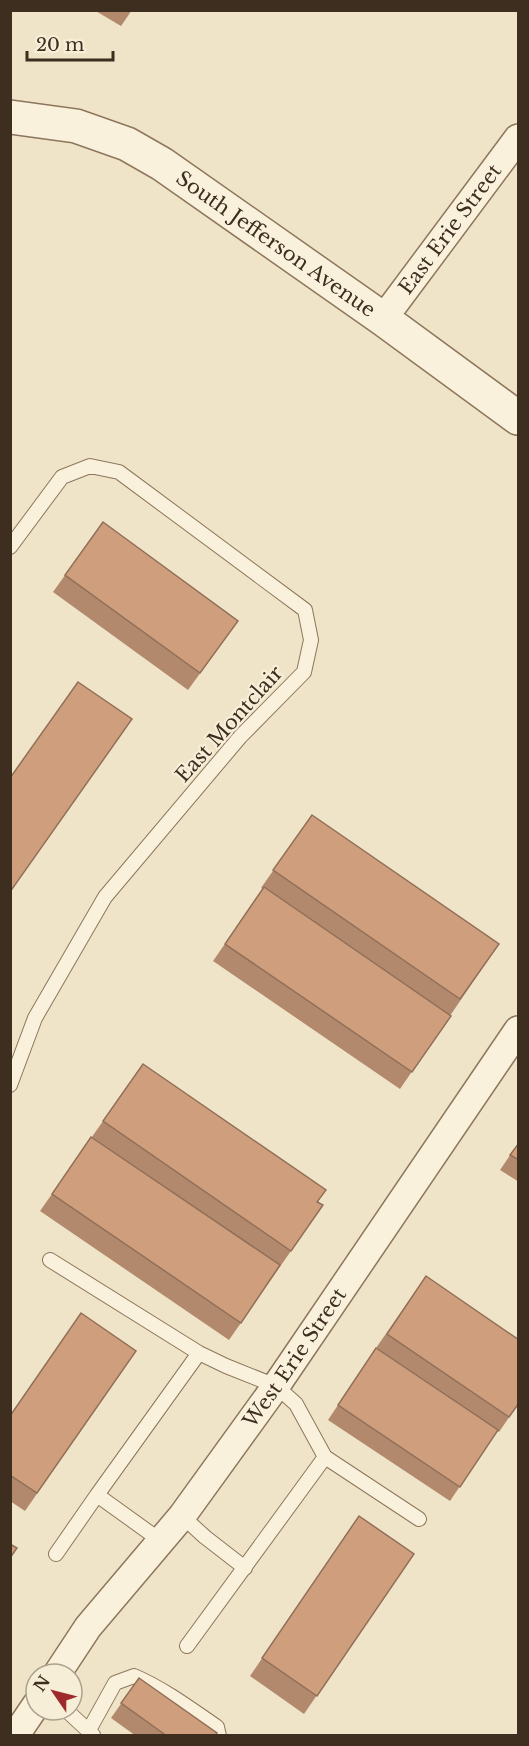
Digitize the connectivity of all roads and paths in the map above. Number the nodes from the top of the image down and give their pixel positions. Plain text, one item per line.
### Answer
1 (10, 117) edge
2 (519, 138) edge
3 (382, 320) junction
4 (519, 418) edge
5 (10, 547) edge
6 (519, 1030) edge
7 (10, 1085) edge
8 (50, 1260) dead end
9 (199, 1353) junction
10 (276, 1386) junction
11 (325, 1457) junction
12 (97, 1496) junction
13 (182, 1516) junction
14 (419, 1519) dead end
15 (161, 1541) junction
16 (56, 1554) dead end
17 (245, 1568) junction
18 (187, 1646) dead end
19 (65, 1662) edge
20 (24, 1722) edge
21 (79, 1722) edge
22 (91, 1733) edge
23 (15, 1736) edge
24 (219, 1736) edge

1 - 3 street, South Jefferson Avenue
2 - 3 street, East Erie Street
3 - 4 street, South Jefferson Avenue
5 - 7 lane, East Montclair
6 - 10 street, West Erie Street
8 - 9 lane
9 - 10 lane
9 - 12 lane
10 - 11 lane
10 - 13 street, West Erie Street
11 - 14 lane
11 - 17 lane
12 - 15 lane
12 - 16 lane
13 - 15 street, West Erie Street
13 - 17 lane
15 - 19 street, West Erie Street
17 - 18 lane
20 - 23 street
21 - 22 lane
22 - 24 lane

